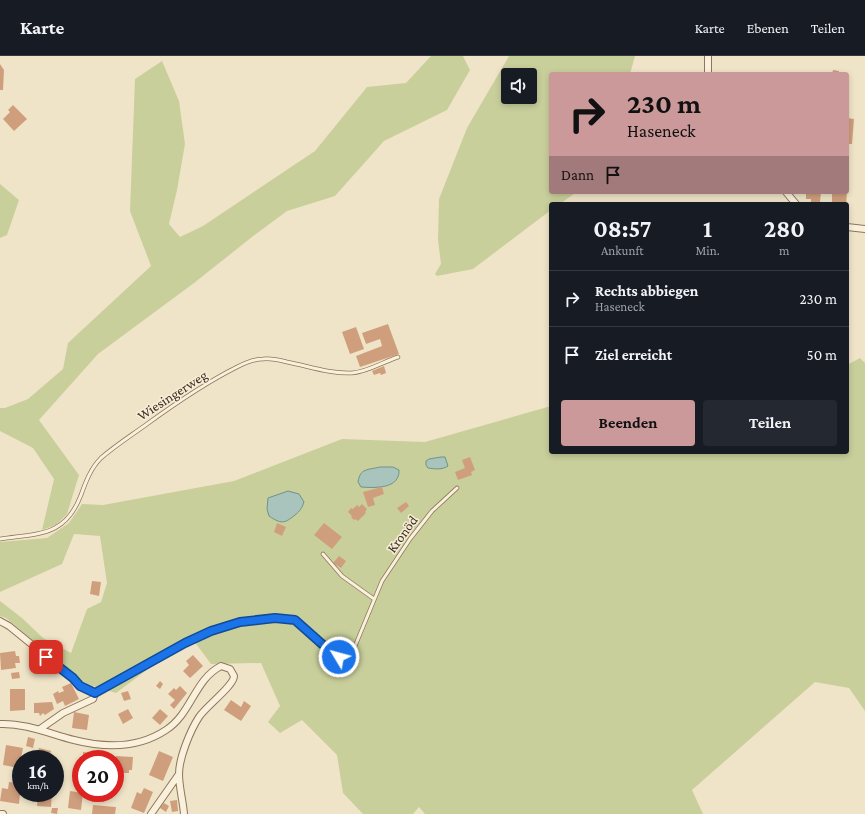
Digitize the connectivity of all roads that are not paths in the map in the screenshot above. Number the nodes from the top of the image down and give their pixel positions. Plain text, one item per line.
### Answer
1 (708, 56) edge
2 (708, 72) edge
3 (788, 194) edge
4 (794, 202) edge
5 (849, 227) edge
6 (865, 229) edge
7 (398, 358) dead end
8 (457, 488) dead end
9 (0, 539) edge
10 (323, 554) dead end
11 (374, 599) junction
12 (0, 621) edge
13 (95, 693) junction
14 (0, 724) edge
15 (40, 729) junction
16 (179, 774) junction
17 (151, 814) edge
18 (184, 814) edge

1 - 2 street
3 - 4 street
5 - 6 street
7 - 9 lane, Wiesingerweg
8 - 11 lane, Kronöd
10 - 11 lane
11 - 13 lane, Kronöd
12 - 13 street
13 - 15 street
14 - 15 street
15 - 16 street
16 - 17 street
16 - 18 street

